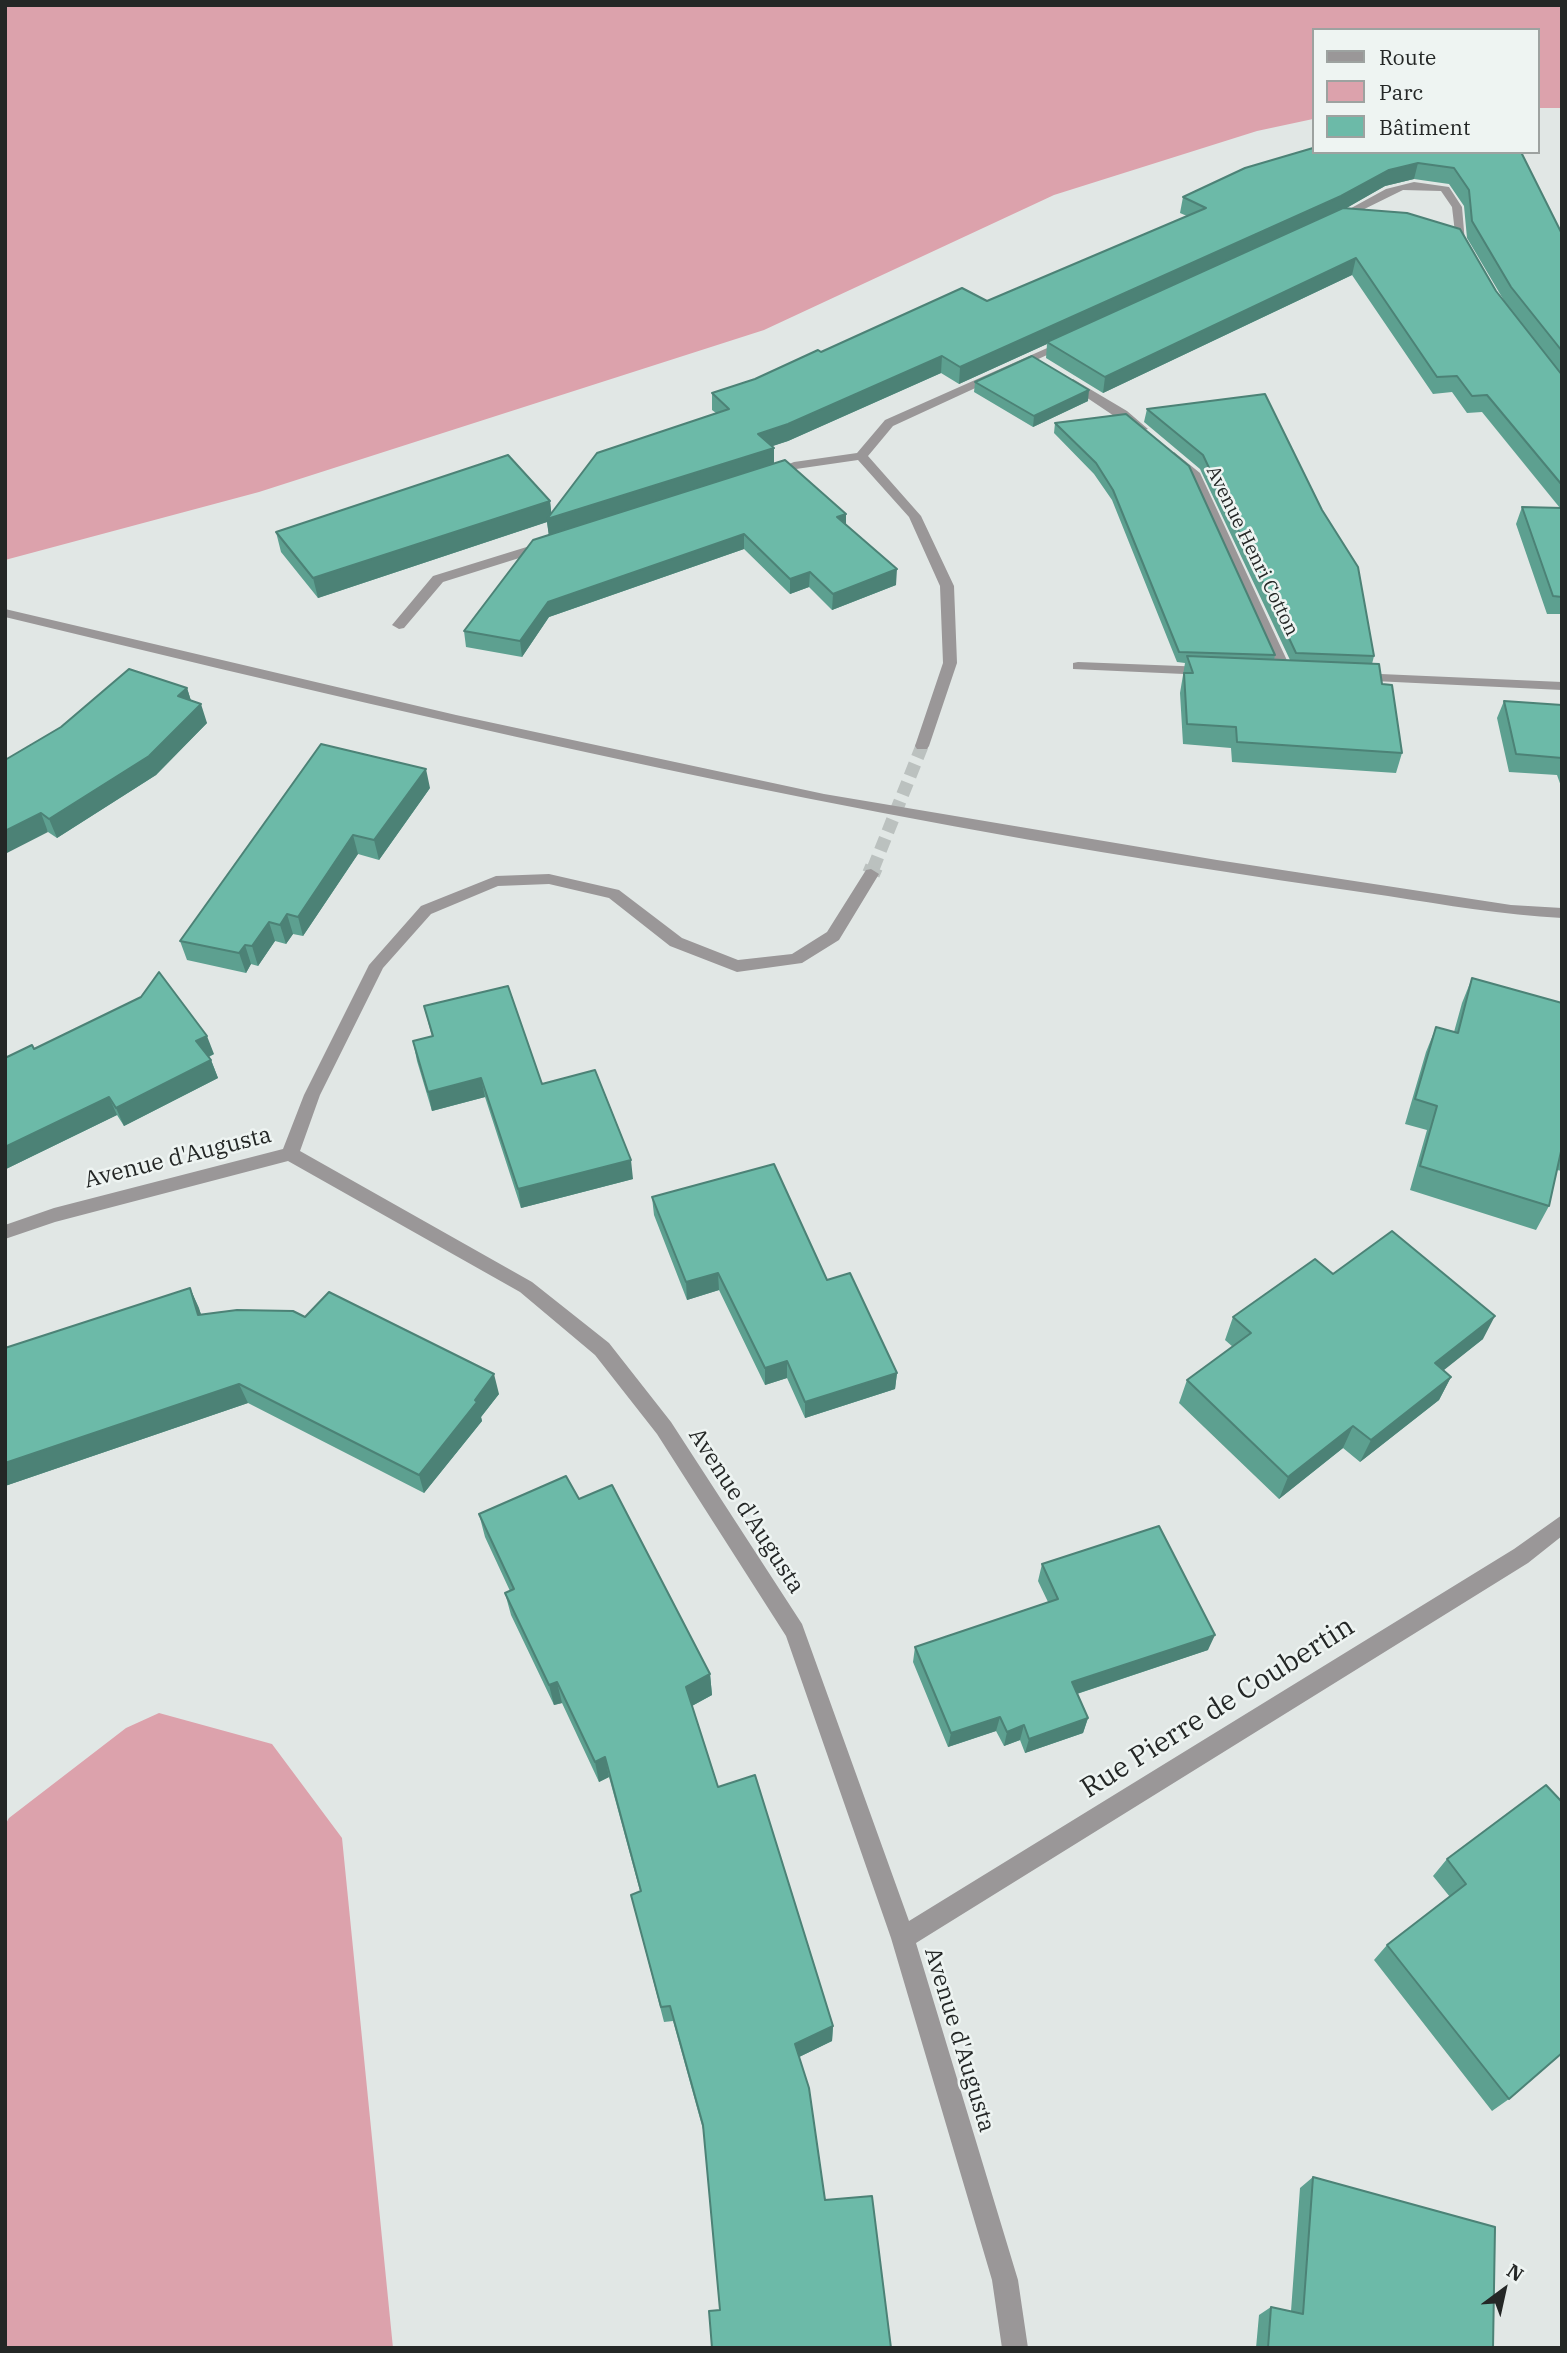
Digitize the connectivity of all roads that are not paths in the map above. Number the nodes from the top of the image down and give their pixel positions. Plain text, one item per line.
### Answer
1 (1338, 218) junction
2 (1365, 220) edge
3 (1325, 224) edge
4 (1467, 252) edge
5 (1084, 335) edge
6 (1044, 366) junction
7 (861, 456) junction
8 (755, 478) edge
9 (557, 541) edge
10 (5, 613) edge
11 (400, 625) dead end
12 (1078, 666) dead end
13 (1217, 671) edge
14 (1314, 675) edge
15 (1341, 676) edge
16 (1562, 686) edge
17 (922, 746) tunnel mouth
18 (871, 874) tunnel mouth
19 (1562, 913) edge
20 (290, 1154) junction
21 (5, 1232) edge
22 (1562, 1524) edge
23 (903, 1938) junction
24 (1015, 2348) edge

1 - 2 street
1 - 3 street
1 - 4 street
5 - 6 street
6 - 7 street
6 - 14 street, Avenue Henri Cotton
7 - 8 street
7 - 17 street
9 - 11 street
10 - 19 street
12 - 13 street
15 - 16 street
18 - 20 street
20 - 21 street, Avenue d'Augusta
20 - 23 street, Avenue d'Augusta
22 - 23 street, Rue Pierre de Coubertin
23 - 24 street, Avenue d'Augusta

